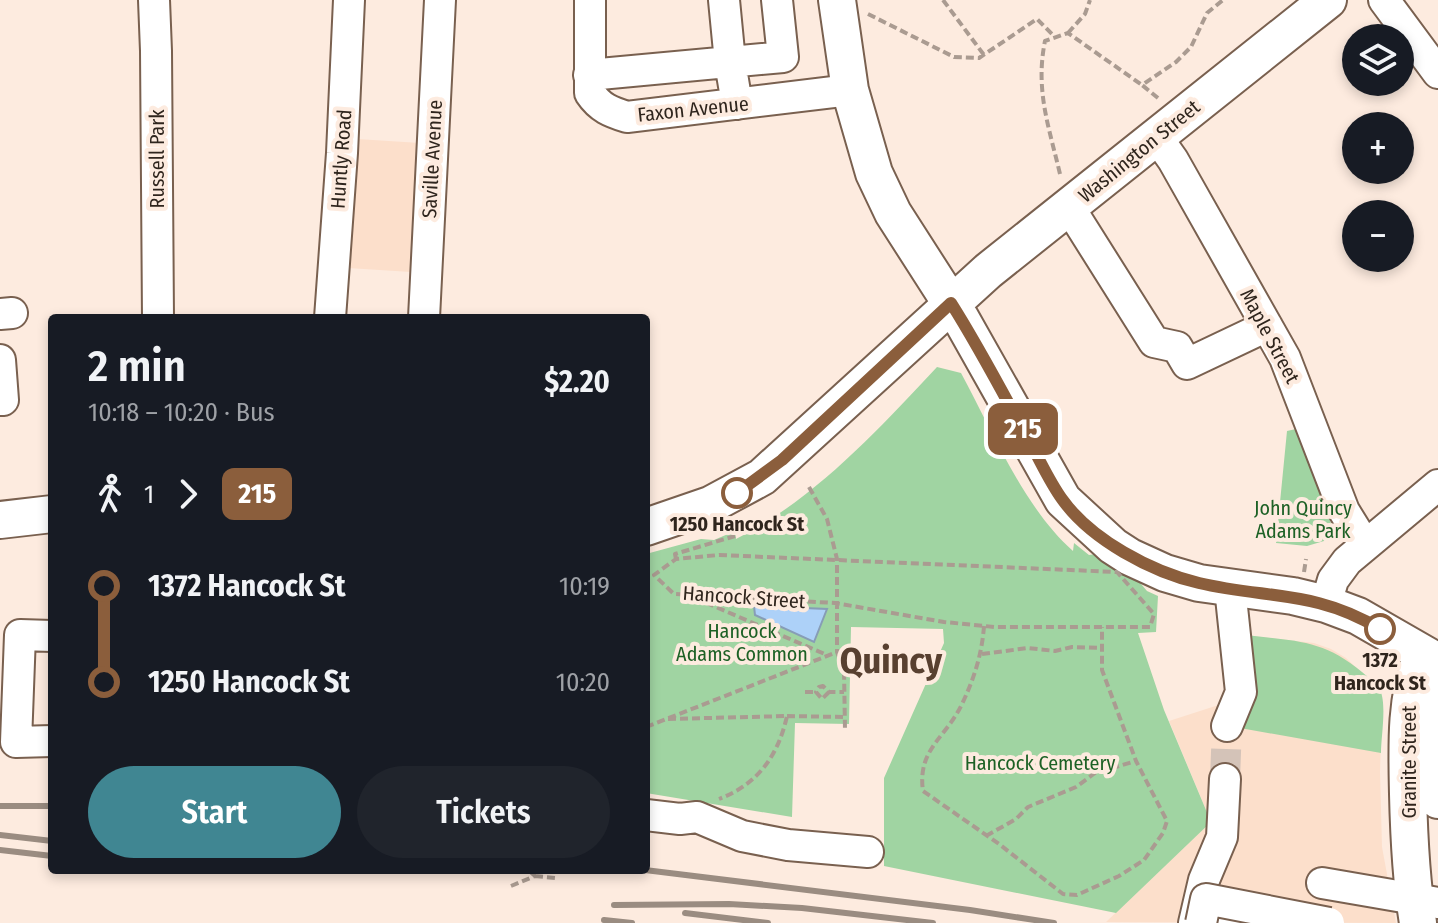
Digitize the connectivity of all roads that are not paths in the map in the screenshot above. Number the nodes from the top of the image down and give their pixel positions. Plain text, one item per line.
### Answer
1 (154, 0) edge
2 (349, 0) edge
3 (440, 0) edge
4 (590, 0) edge
5 (724, 0) edge
6 (777, 0) edge
7 (1328, 0) edge
8 (1384, 0) edge
9 (851, 6) edge
10 (730, 62) junction
11 (1438, 73) edge
12 (589, 75) junction
13 (850, 90) junction
14 (737, 104) junction
15 (1156, 136) junction
16 (1064, 190) junction
17 (951, 303) junction
18 (158, 314) edge
19 (330, 314) edge
20 (424, 314) edge
21 (1267, 326) junction
22 (0, 360) edge
23 (0, 400) edge
24 (1438, 485) edge
25 (48, 514) edge
26 (0, 520) edge
27 (650, 526) edge
28 (1365, 545) junction
29 (1230, 588) junction
30 (1326, 604) junction
31 (48, 636) edge
32 (1430, 658) edge
33 (9, 715) edge
34 (1227, 726) tunnel mouth
35 (48, 741) edge
36 (1225, 779) tunnel mouth
37 (1438, 800) edge
38 (650, 815) edge
39 (868, 852) dead end
40 (1322, 883) dead end
41 (1423, 908) edge
42 (1205, 922) edge
43 (1247, 923) edge
44 (1255, 923) edge
45 (1279, 923) edge
46 (1301, 923) edge
47 (1317, 923) edge
48 (1329, 923) edge

1 - 18 street, Russell Park
2 - 19 street, Huntly Road
3 - 20 street, Saville Avenue
4 - 12 street, Faxon Avenue
5 - 10 street
6 - 10 street
7 - 15 main road, Washington Street
8 - 11 street
9 - 13 main road
10 - 12 street
10 - 14 street
12 - 14 street, Faxon Avenue
13 - 14 street, Faxon Avenue
13 - 17 main road
15 - 16 main road, Washington Street
15 - 21 street, Maple Street
16 - 17 main road, Washington Street
16 - 21 street
17 - 27 main road
17 - 29 main road
21 - 28 street, Maple Street
22 - 23 street
24 - 28 street
25 - 26 main road
28 - 30 street
29 - 30 main road
29 - 34 street
30 - 32 main road
31 - 33 street
32 - 37 main road, Granite Street
32 - 41 main road, Granite Street
33 - 35 street
36 - 42 street
38 - 39 street
40 - 41 street
42 - 43 street
42 - 44 street
42 - 45 street
42 - 46 street, bridge
42 - 47 street, bridge
42 - 48 street, bridge

